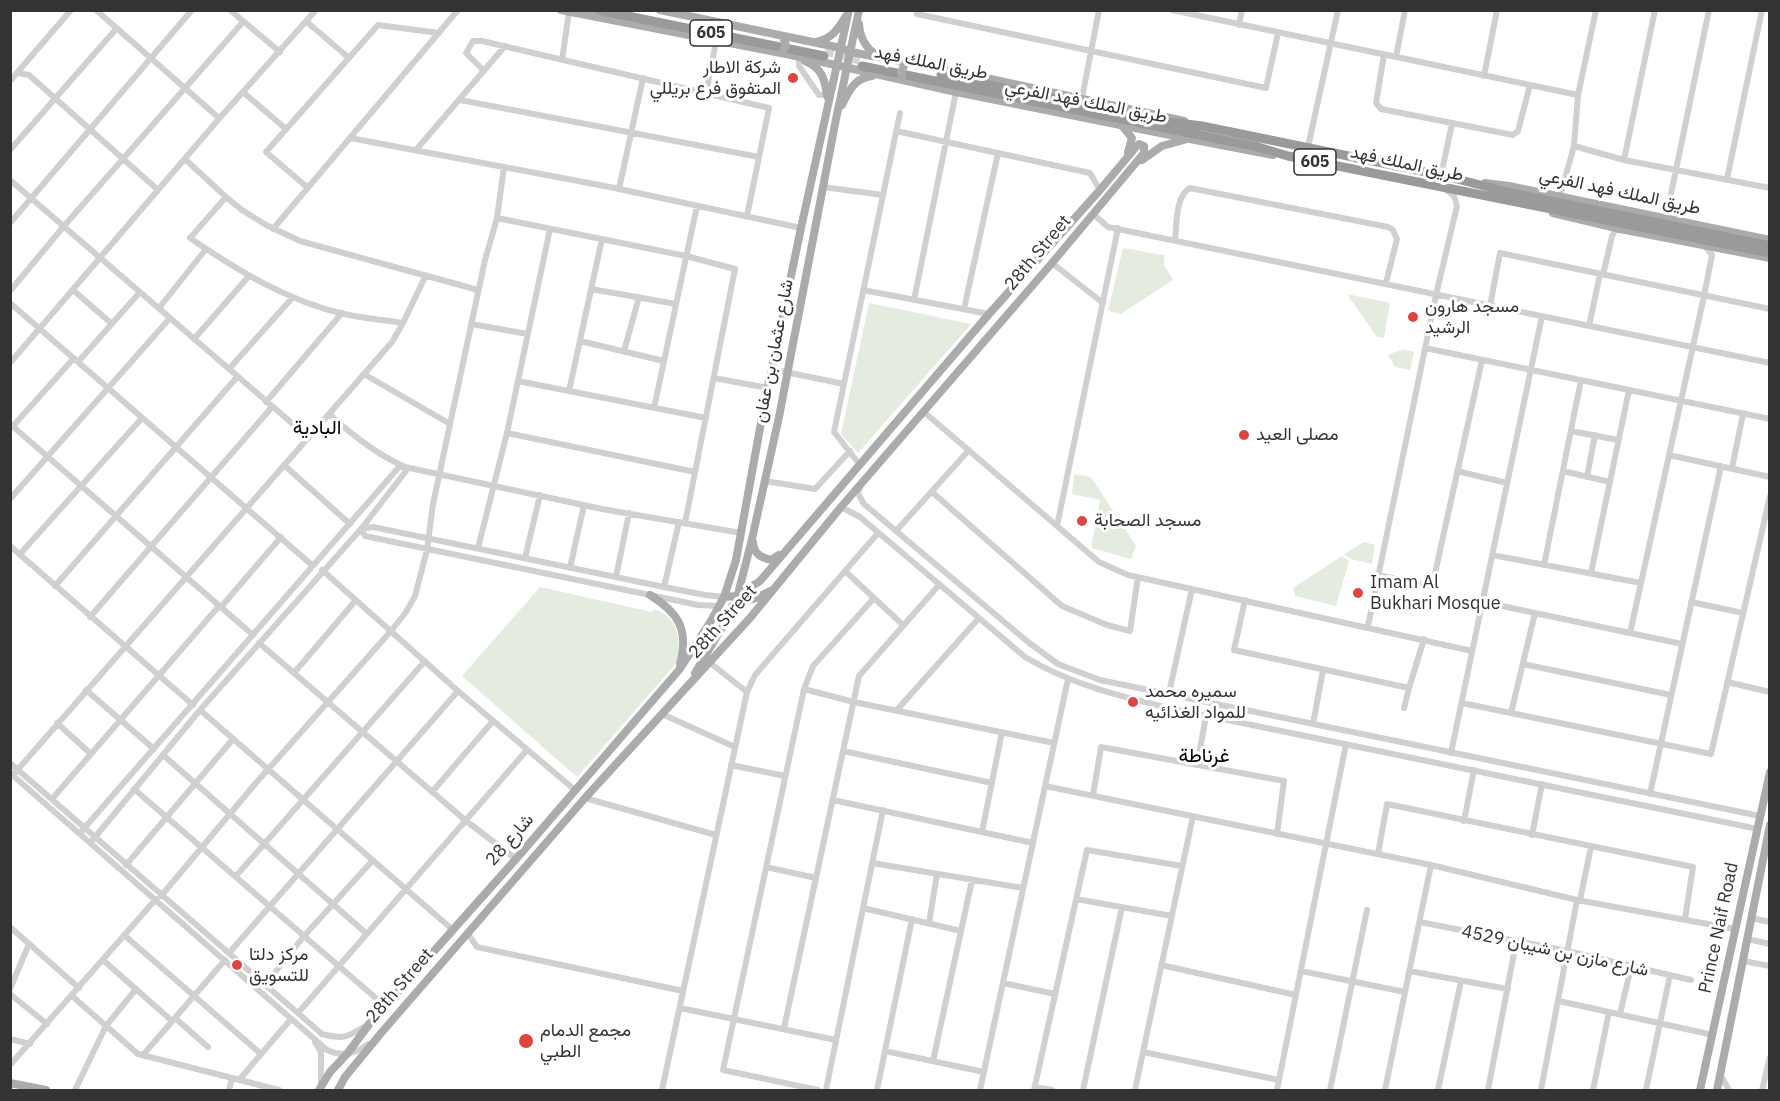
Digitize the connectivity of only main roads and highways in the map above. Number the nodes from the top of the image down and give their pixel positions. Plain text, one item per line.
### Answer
1 (598, 10) edge
2 (630, 10) edge
3 (565, 11) edge
4 (665, 11) edge
5 (849, 11) edge
6 (859, 13) edge
7 (782, 38) junction
8 (810, 42) junction
9 (841, 48) junction
10 (851, 52) junction
11 (787, 55) junction
12 (880, 57) junction
13 (908, 64) junction
14 (837, 65) junction
15 (847, 69) junction
16 (879, 76) junction
17 (904, 79) junction
18 (827, 105) junction
19 (836, 118) junction
20 (1120, 125) junction
21 (1202, 126) junction
22 (1190, 139) junction
23 (1288, 156) junction
24 (1120, 165) junction
25 (1128, 172) junction
26 (1464, 180) junction
27 (1529, 206) junction
28 (1770, 240) edge
29 (1770, 246) edge
30 (1770, 253) edge
31 (1770, 258) edge
32 (752, 539) junction
33 (787, 550) junction
34 (776, 587) junction
35 (650, 595) road end
36 (737, 596) junction
37 (724, 597) junction
38 (720, 606) junction
39 (735, 606) junction
40 (679, 670) junction
41 (687, 686) junction
42 (1770, 772) edge
43 (1770, 825) edge
44 (10, 1083) edge
45 (320, 1089) edge
46 (46, 1090) edge
47 (338, 1090) edge
48 (1700, 1090) edge
49 (1717, 1090) edge

1 - 2 highway, 605
3 - 11 main road, طريق الملك فهد الفرعي
4 - 7 main road, طريق الملك فهد الفرعي
5 - 8 main road
5 - 9 main road, شارع عثمان بن عفان
6 - 10 main road, شارع عثمان بن عفان
6 - 12 main road
7 - 8 main road, طريق الملك فهد الفرعي
7 - 11 main road, bridge
8 - 9 main road, طريق الملك فهد الفرعي
9 - 10 main road, طريق الملك فهد الفرعي
9 - 14 main road, شارع عثمان بن عفان
10 - 12 main road, طريق الملك فهد الفرعي
10 - 15 main road, شارع عثمان بن عفان
11 - 14 main road, طريق الملك فهد الفرعي
11 - 18 main road
12 - 13 main road, طريق الملك فهد الفرعي
13 - 17 main road, bridge
13 - 21 main road, طريق الملك فهد الفرعي
14 - 15 main road, طريق الملك فهد الفرعي
14 - 18 main road, شارع عثمان بن عفان
15 - 16 main road, طريق الملك فهد الفرعي
15 - 19 main road, شارع عثمان بن عفان
16 - 17 main road, طريق الملك فهد الفرعي
16 - 19 main road
17 - 20 main road, طريق الملك فهد الفرعي
18 - 37 main road, شارع عثمان بن عفان
19 - 32 main road, شارع عثمان بن عفان
20 - 22 main road, طريق الملك فهد الفرعي
20 - 24 main road
21 - 23 highway, طريق الملك فهد / 605
21 - 26 highway, طريق الملك فهد / 605
22 - 23 main road, طريق الملك فهد الفرعي
22 - 25 main road
23 - 27 highway, طريق الملك فهد / 605
24 - 25 main road
24 - 33 main road, 28th Street
25 - 34 main road, 28th Street
26 - 28 main road, طريق الملك فهد الفرعي
26 - 29 highway, طريق الملك فهد / 605
27 - 30 highway, طريق الملك فهد / 605
27 - 31 main road, طريق الملك فهد الفرعي
32 - 33 main road
32 - 36 main road, شارع عثمان بن عفان
33 - 36 main road, 28th Street
34 - 39 main road
34 - 41 main road, 28th Street
35 - 40 main road
36 - 37 main road
36 - 39 main road, شارع عثمان بن عفان
37 - 38 main road, شارع عثمان بن عفان
38 - 39 main road
38 - 40 main road, شارع 28
39 - 41 main road, شارع عثمان بن عفان
40 - 45 main road, شارع 28
41 - 47 main road, 28th Street
42 - 48 main road, Prince Naif Road
43 - 49 main road, Prince Naif Road
44 - 46 main road

